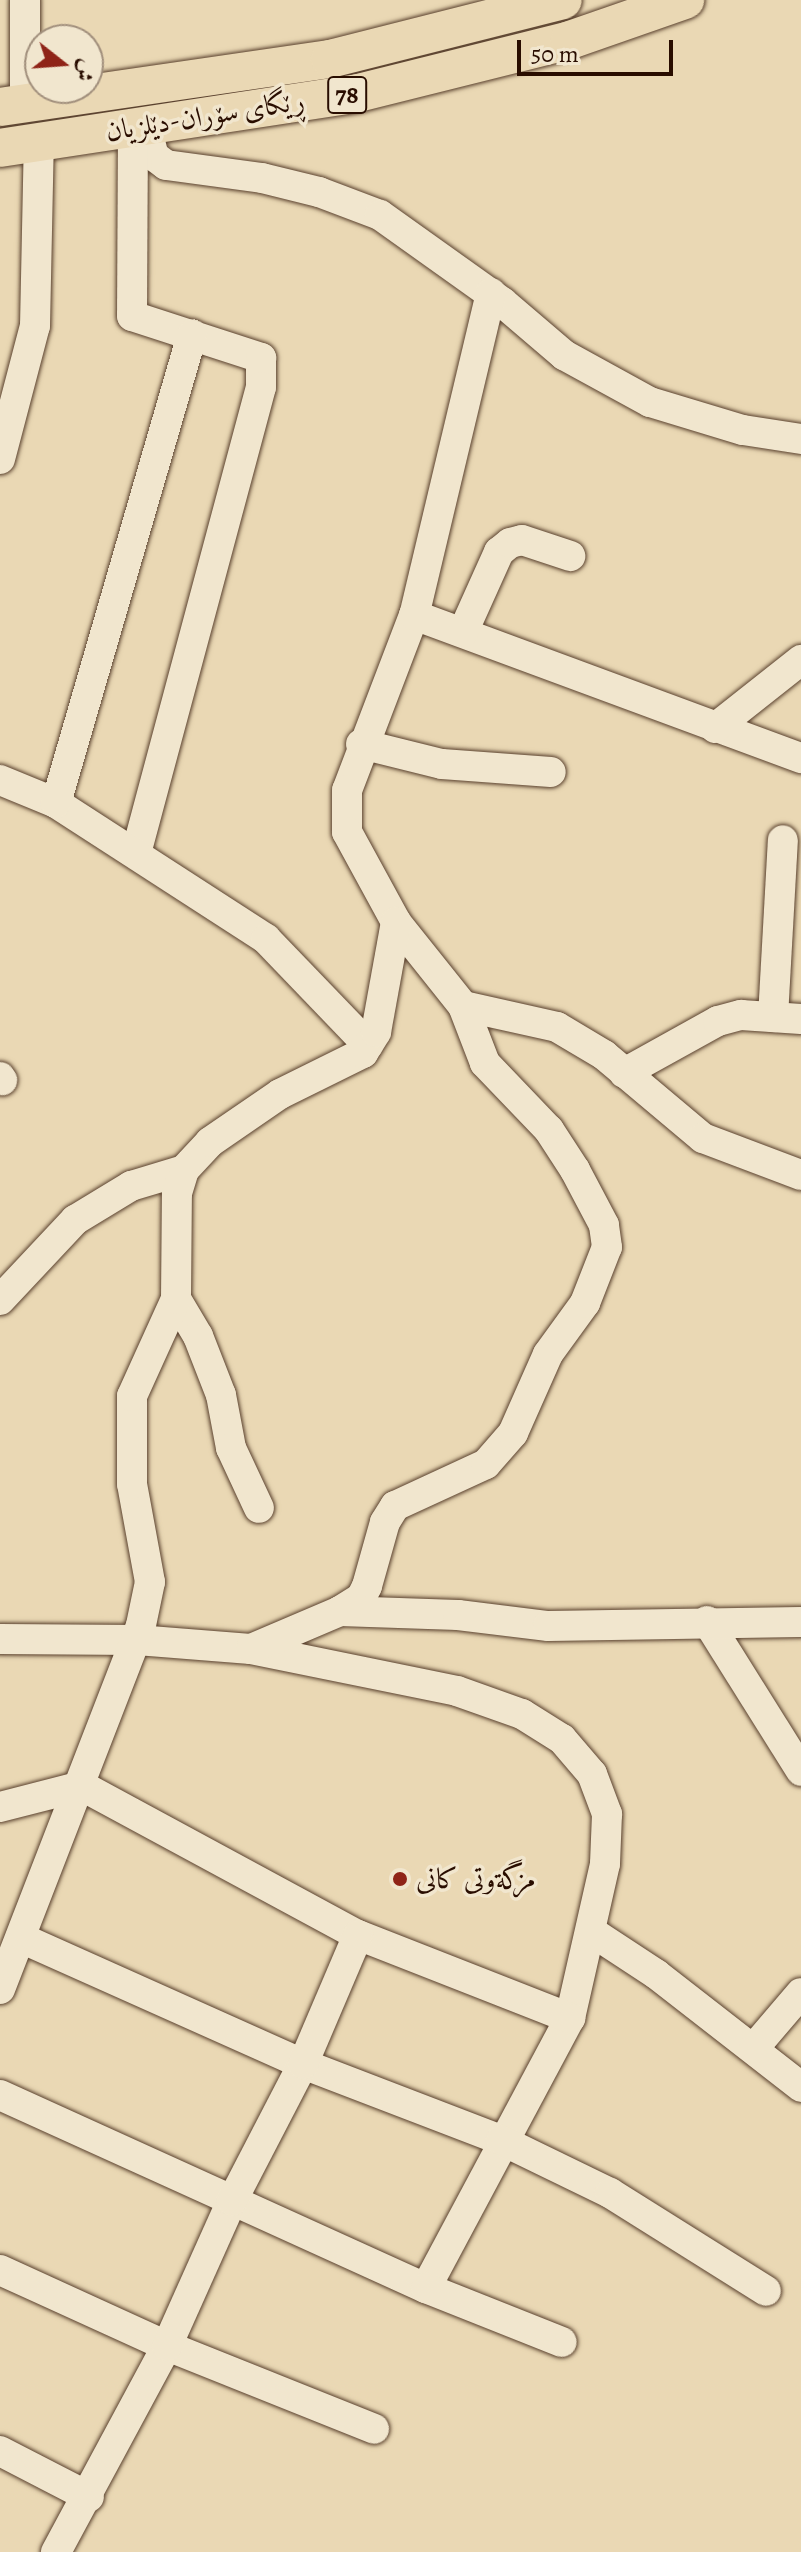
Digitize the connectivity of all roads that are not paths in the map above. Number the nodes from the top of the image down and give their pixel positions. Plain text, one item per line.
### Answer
1 (25, 0) edge
2 (563, 0) edge
3 (685, 0) edge
4 (330, 59) junction
5 (278, 87) junction
6 (333, 97) junction
7 (13, 106) edge
8 (140, 126) junction
9 (39, 141) junction
10 (0, 148) edge
11 (491, 293) junction
12 (192, 334) junction
13 (801, 439) edge
14 (0, 459) edge
15 (570, 556) dead end
16 (414, 615) junction
17 (463, 632) junction
18 (801, 660) edge
19 (715, 728) junction
20 (361, 744) junction
21 (801, 758) edge
22 (551, 772) dead end
23 (0, 780) edge
24 (56, 803) junction
25 (783, 840) dead end
26 (136, 852) junction
27 (396, 922) junction
28 (463, 1006) junction
29 (787, 1018) edge
30 (368, 1045) junction
31 (624, 1073) junction
32 (184, 1170) junction
33 (801, 1175) edge
34 (176, 1299) junction
35 (0, 1300) edge
36 (259, 1508) dead end
37 (340, 1611) junction
38 (707, 1621) junction
39 (801, 1622) edge
40 (0, 1639) edge
41 (137, 1640) junction
42 (251, 1649) junction
43 (801, 1771) edge
44 (82, 1786) junction
45 (0, 1807) edge
46 (592, 1932) junction
47 (358, 1935) junction
48 (21, 1938) junction
49 (0, 1989) edge
50 (801, 1993) edge
51 (570, 2018) junction
52 (754, 2048) junction
53 (303, 2064) junction
54 (801, 2087) edge
55 (0, 2095) edge
56 (501, 2140) junction
57 (232, 2201) junction
58 (0, 2270) edge
59 (426, 2288) junction
60 (766, 2291) dead end
61 (562, 2342) dead end
62 (167, 2346) junction
63 (374, 2429) dead end
64 (0, 2451) edge
65 (89, 2497) junction
66 (56, 2552) edge

1 - 7 street
2 - 4 main road, ڕێگای سۆران-دێلزیان / 78
3 - 6 main road, ڕێگای سۆران-دێلزیان / 78
4 - 5 main road, ڕێگای سۆران-دێلزیان / 78
4 - 6 main road
5 - 6 main road, ڕێگای سۆران-دێلزیان / 78
5 - 7 main road, ڕێگای سۆران-دێلزیان / 78
5 - 8 main road, ڕێگای سۆران-دێلزیان / 78
8 - 9 main road, ڕێگای سۆران-دێلزیان / 78
8 - 11 street
8 - 12 street
9 - 10 main road, ڕێگای سۆران-دێلزیان / 78
9 - 14 street
11 - 13 street
11 - 16 street
12 - 24 street
12 - 26 street
15 - 17 street
16 - 17 street
16 - 20 street
17 - 19 street
18 - 19 street
19 - 21 street
20 - 22 street
20 - 27 street
23 - 24 street
24 - 26 street
25 - 29 street
26 - 30 street
27 - 28 street
27 - 30 street
28 - 31 street
28 - 37 street
29 - 31 street
30 - 32 street
31 - 33 street
32 - 34 street
32 - 35 street
34 - 36 street
34 - 41 street
37 - 38 street
37 - 42 street
38 - 39 street
38 - 43 street
40 - 41 street
41 - 42 street
41 - 44 street
42 - 46 street
44 - 45 street
44 - 47 street
44 - 48 street
46 - 51 street
46 - 52 street
47 - 51 street
47 - 53 street
48 - 49 street
48 - 53 street
50 - 52 street
51 - 56 street
52 - 54 street
53 - 56 street
53 - 57 street
55 - 57 street
56 - 59 street
56 - 60 street
57 - 59 street
57 - 62 street
58 - 62 street
59 - 61 street
62 - 63 street
62 - 65 street
64 - 65 street
65 - 66 street

